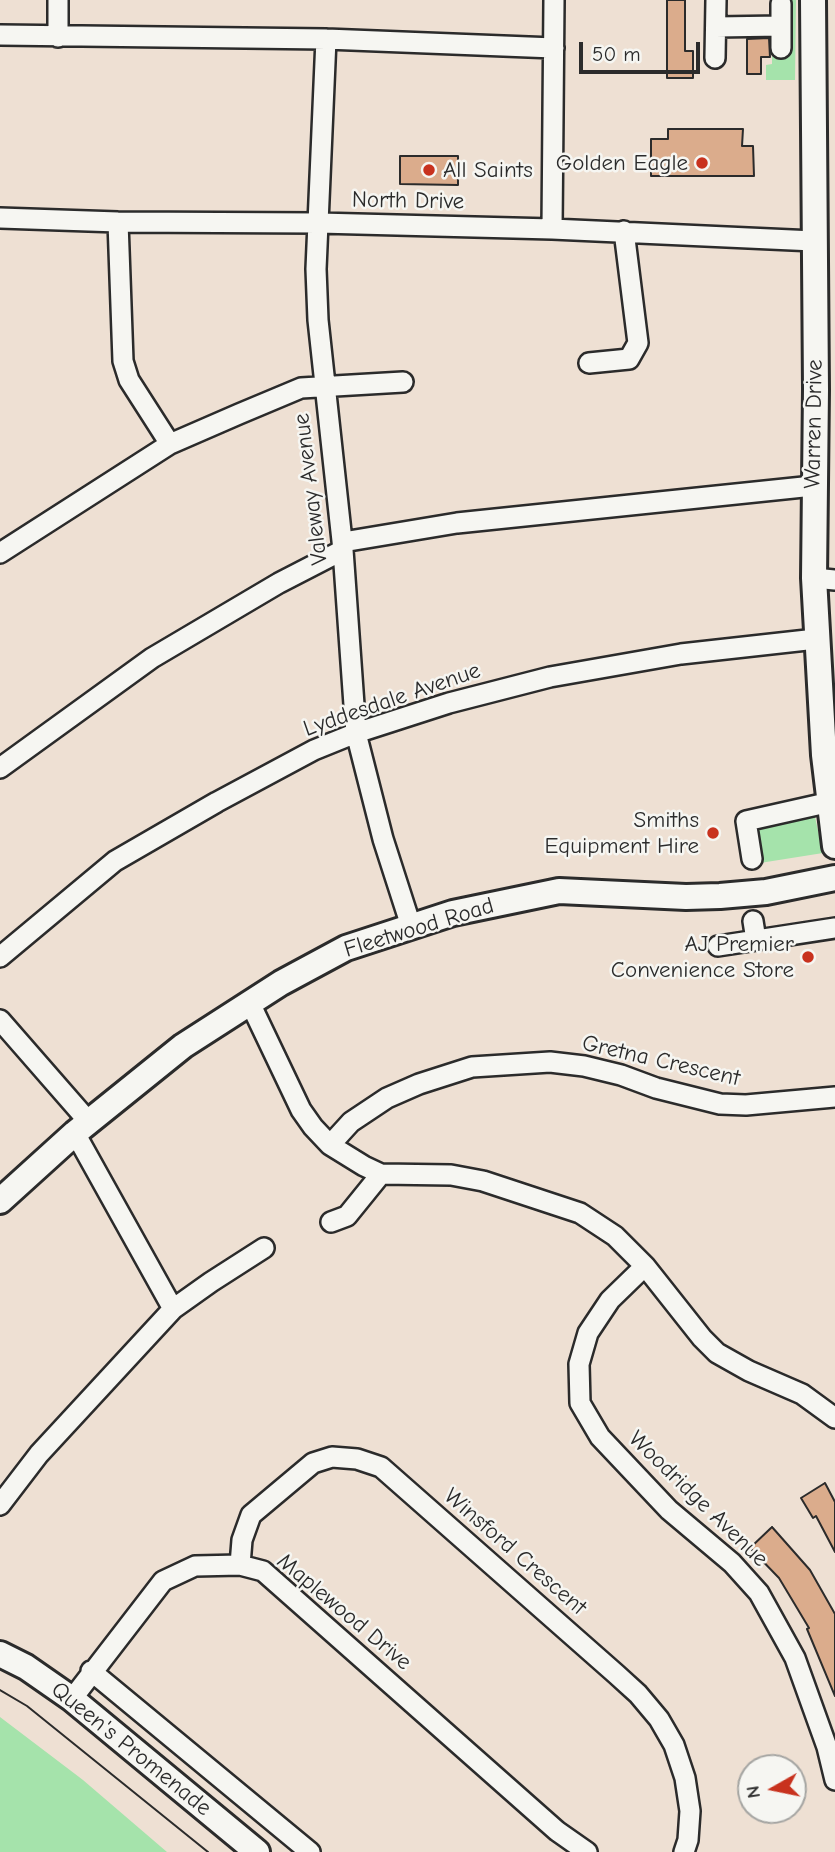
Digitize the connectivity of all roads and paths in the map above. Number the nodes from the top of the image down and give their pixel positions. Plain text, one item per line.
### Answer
1 (58, 0) edge
2 (554, 0) edge
3 (716, 0) edge
4 (813, 0) edge
5 (781, 4) dead end
6 (781, 26) junction
7 (0, 35) edge
8 (58, 37) junction
9 (326, 39) junction
10 (554, 48) junction
11 (781, 48) dead end
12 (0, 218) edge
13 (118, 222) junction
14 (319, 223) junction
15 (552, 229) junction
16 (624, 231) junction
17 (814, 241) junction
18 (589, 363) dead end
19 (403, 382) dead end
20 (324, 387) junction
21 (825, 387) edge
22 (170, 444) junction
23 (813, 486) junction
24 (343, 546) junction
25 (0, 553) edge
26 (825, 579) edge
27 (816, 639) junction
28 (356, 733) junction
29 (0, 768) edge
30 (832, 801) edge
31 (835, 846) edge
32 (752, 859) dead end
33 (835, 878) edge
34 (411, 926) junction
35 (835, 928) edge
36 (718, 946) dead end
37 (0, 957) edge
38 (250, 1003) junction
39 (0, 1020) edge
40 (835, 1097) edge
41 (82, 1127) junction
42 (330, 1145) junction
43 (382, 1174) junction
44 (0, 1201) edge
45 (331, 1222) dead end
46 (264, 1248) dead end
47 (645, 1266) junction
48 (173, 1309) junction
49 (835, 1418) edge
50 (0, 1505) edge
51 (240, 1565) junction
52 (0, 1654) edge
53 (91, 1671) junction
54 (72, 1699) junction
55 (835, 1780) edge
56 (257, 1852) edge
57 (310, 1852) edge
58 (587, 1852) edge
59 (684, 1852) edge

1 - 8 street
2 - 10 street
3 - 6 street
4 - 17 main road, Warren Drive
5 - 6 street
6 - 11 street
7 - 8 street
8 - 9 street
9 - 10 street
9 - 14 street, Valeway Avenue
10 - 15 street
12 - 13 street, North Drive
13 - 14 street, North Drive
13 - 22 street
14 - 15 street, North Drive
14 - 20 street, Valeway Avenue
15 - 16 street, North Drive
16 - 17 street, North Drive
16 - 18 street
17 - 21 main road, Warren Drive
19 - 20 street
20 - 22 street
20 - 24 street, Valeway Avenue
21 - 23 main road, Warren Drive
22 - 25 street
23 - 24 street
23 - 26 main road, Warren Drive
24 - 28 street, Valeway Avenue
24 - 29 street
26 - 27 main road, Warren Drive
27 - 28 street, Lyddesdale Avenue
27 - 30 main road, Warren Drive
28 - 34 street, Valeway Avenue
28 - 37 street, Lyddesdale Avenue
30 - 31 main road, Warren Drive
30 - 32 street
33 - 34 main road, Fleetwood Road
34 - 38 main road, Fleetwood Road
35 - 36 street
38 - 41 main road, Fleetwood Road
38 - 42 street
39 - 41 street
40 - 42 street, Gretna Crescent
41 - 44 main road, Fleetwood Road
41 - 48 street
42 - 43 street
43 - 45 street
43 - 47 street
46 - 48 street
47 - 49 street
47 - 55 street, Woodridge Avenue
48 - 50 street
51 - 53 street, Maplewood Drive
51 - 58 street, Maplewood Drive
51 - 59 street, Winsford Crescent
52 - 54 main road, Queen's Promenade
53 - 54 street, Maplewood Drive
53 - 57 street, Queen's Promenade
54 - 56 main road, Queen's Promenade

